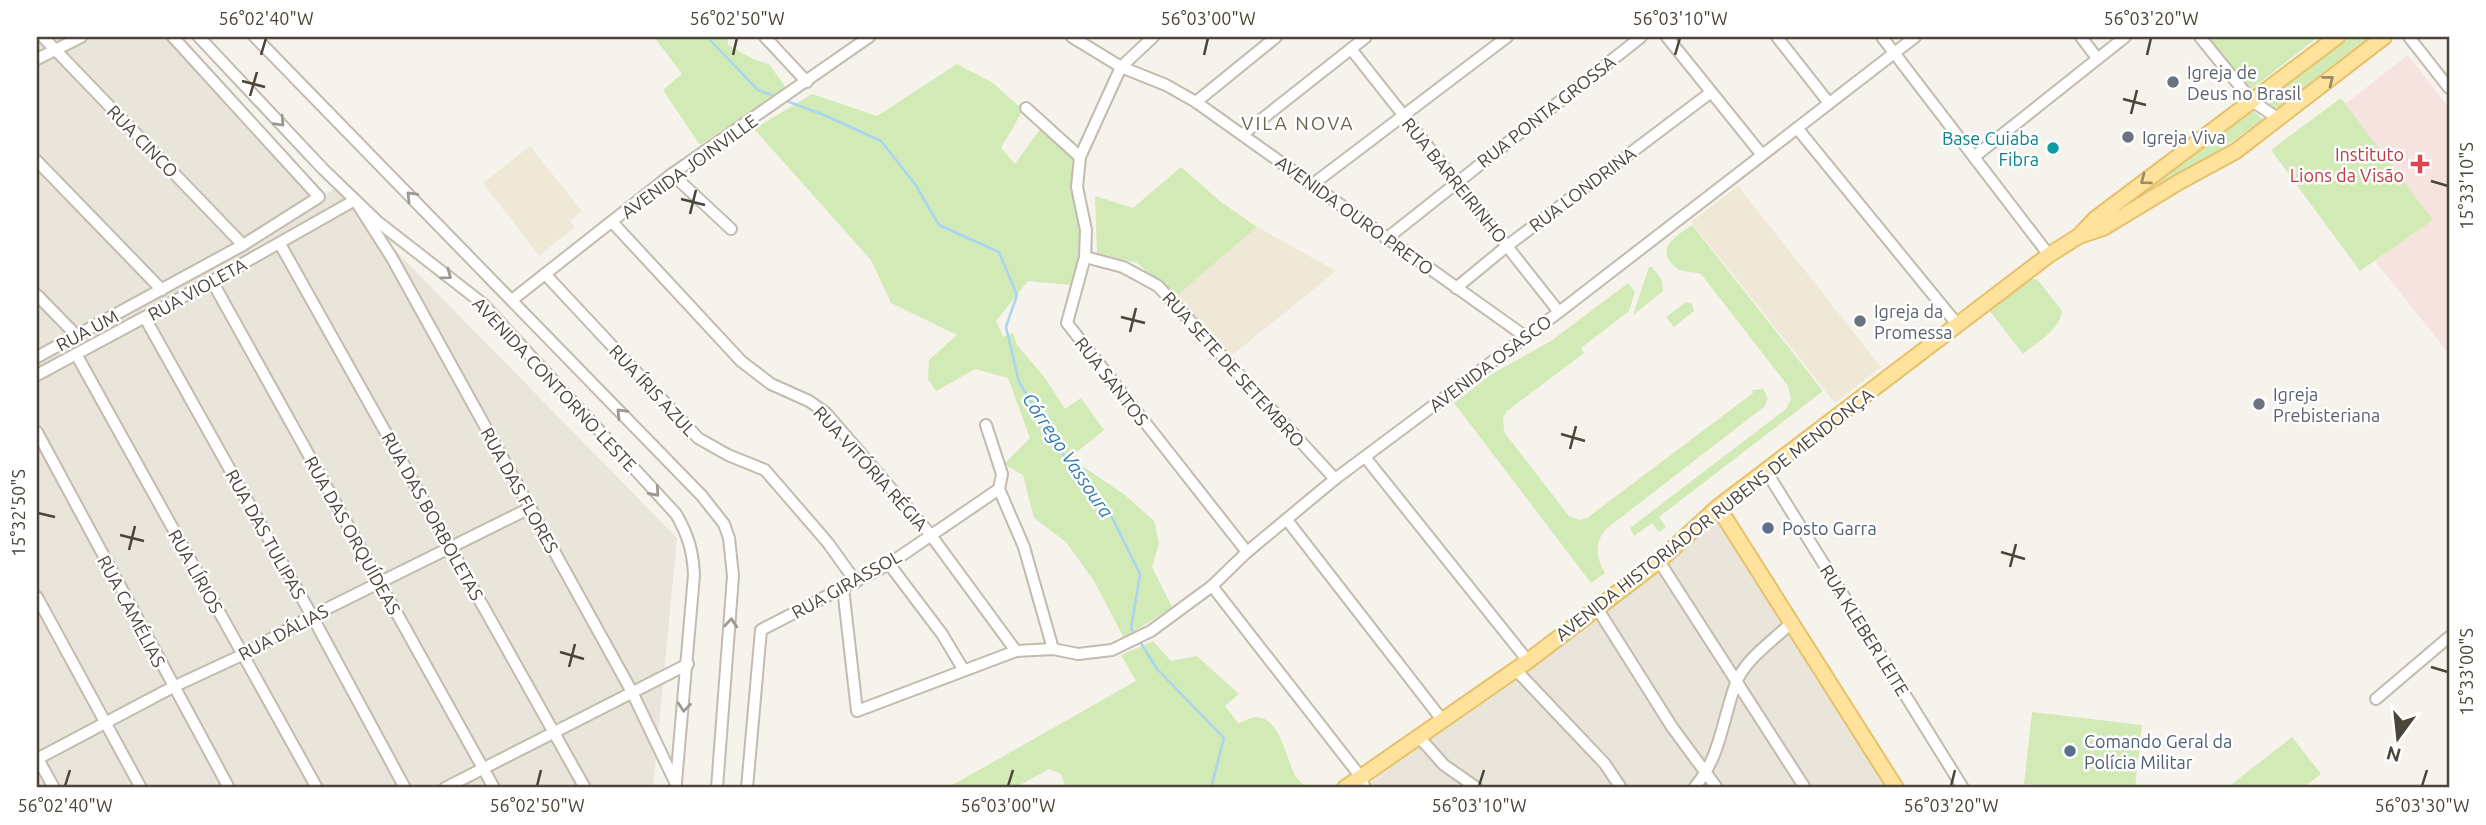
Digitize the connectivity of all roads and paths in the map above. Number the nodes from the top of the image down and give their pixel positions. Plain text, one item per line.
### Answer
1 (43, 37) edge
2 (81, 37) edge
3 (173, 37) edge
4 (199, 37) edge
5 (255, 37) edge
6 (765, 37) edge
7 (870, 37) edge
8 (1072, 37) edge
9 (1153, 37) edge
10 (1276, 37) edge
11 (1366, 37) edge
12 (1507, 37) edge
13 (1641, 37) edge
14 (1667, 37) edge
15 (1777, 37) edge
16 (1882, 37) edge
17 (1915, 37) edge
18 (2081, 37) edge
19 (2125, 37) edge
20 (2200, 37) edge
21 (2337, 37) edge
22 (2384, 37) edge
23 (2409, 37) edge
24 (1264, 40) edge
25 (1351, 49) junction
26 (56, 50) junction
27 (1895, 52) junction
28 (2097, 58) junction
29 (37, 59) edge
30 (1121, 67) junction
31 (807, 82) junction
32 (2449, 88) edge
33 (1710, 93) junction
34 (2252, 101) junction
35 (1196, 102) junction
36 (1829, 103) junction
37 (1026, 108) dead end
38 (1404, 116) junction
39 (2279, 119) junction
40 (1797, 128) junction
41 (1243, 134) junction
42 (1762, 155) junction
43 (1080, 157) junction
44 (1974, 157) junction
45 (2174, 158) junction
46 (37, 161) edge
47 (673, 174) junction
48 (1456, 182) junction
49 (2179, 182) junction
50 (1313, 184) junction
51 (355, 200) junction
52 (613, 223) junction
53 (731, 229) dead end
54 (2079, 236) junction
55 (1386, 239) junction
56 (280, 244) junction
57 (243, 245) junction
58 (1507, 246) junction
59 (2049, 255) junction
60 (1086, 257) junction
61 (545, 274) junction
62 (212, 281) junction
63 (1456, 288) junction
64 (162, 290) junction
65 (37, 295) edge
66 (512, 300) junction
67 (1559, 312) junction
68 (145, 318) junction
69 (1957, 324) junction
70 (76, 335) junction
71 (1525, 337) junction
72 (76, 354) junction
73 (37, 357) edge
74 (37, 375) edge
75 (986, 425) dead end
76 (37, 432) edge
77 (1365, 457) junction
78 (1766, 471) junction
79 (1335, 480) junction
80 (999, 489) junction
81 (1718, 507) junction
82 (530, 508) junction
83 (1287, 520) junction
84 (930, 534) junction
85 (450, 547) junction
86 (1247, 552) junction
87 (1659, 561) junction
88 (889, 564) junction
89 (380, 582) junction
90 (856, 582) junction
91 (1212, 586) junction
92 (843, 588) junction
93 (37, 597) edge
94 (1597, 608) junction
95 (312, 617) junction
96 (1791, 623) junction
97 (2449, 636) edge
98 (1053, 649) junction
99 (1016, 651) junction
100 (242, 654) junction
101 (688, 664) junction
102 (1522, 665) junction
103 (962, 670) junction
104 (1736, 682) junction
105 (173, 687) junction
106 (632, 692) junction
107 (2376, 699) dead end
108 (1443, 721) junction
109 (106, 723) junction
110 (555, 732) junction
111 (1420, 738) junction
112 (37, 758) edge
113 (483, 769) junction
114 (1707, 773) junction
115 (1363, 782) edge
116 (676, 786) edge
117 (54, 788) edge
118 (141, 788) edge
119 (229, 788) edge
120 (317, 788) edge
121 (405, 788) edge
122 (445, 788) edge
123 (494, 788) edge
124 (585, 788) edge
125 (717, 788) edge
126 (747, 788) edge
127 (1345, 788) edge
128 (1477, 788) edge
129 (1621, 788) edge
130 (1694, 788) edge
131 (1717, 788) edge
132 (1805, 788) edge
133 (1896, 788) edge
134 (1963, 788) edge

1 - 26 street, RUA CINCO
2 - 26 street
3 - 57 street, RUA UM
4 -> 51 street, AVENIDA CONTORNO LESTE
66 -> 5 street, AVENIDA CONTORNO LESTE
6 - 31 street
7 - 31 street, AVENIDA JOINVILLE
8 - 30 street, AVENIDA OURO PRETO
9 - 30 street, RUA SANTOS
10 - 24 street
11 - 25 street
12 - 38 street
13 - 48 street, RUA PONTA GROSSA
14 - 33 street
15 - 36 street
16 - 27 street
17 - 27 street, AVENIDA OSASCO
18 - 28 street
19 - 28 street
20 - 34 street
21 - 34 main road, AVENIDA HISTORIADOR RUBENS DE MENDONÇA
39 -> 22 main road, AVENIDA HISTORIADOR RUBENS DE MENDONÇA
23 - 32 street
24 - 35 street
25 - 38 street, RUA BARREIRINHO
25 - 41 street
26 - 29 street
26 - 57 street, RUA CINCO
27 - 36 street, AVENIDA OSASCO
27 - 44 street
28 - 44 street
30 - 35 street, AVENIDA OURO PRETO
30 - 43 street, RUA SANTOS
31 - 47 street, AVENIDA JOINVILLE
33 - 42 street
33 - 58 street, RUA LONDRINA
34 - 39 street
34 - 45 main road, AVENIDA HISTORIADOR RUBENS DE MENDONÇA
35 - 41 street, AVENIDA OURO PRETO
36 - 40 street, AVENIDA OSASCO
37 - 43 street
38 - 48 street, RUA BARREIRINHO
38 - 50 street
39 - 49 main road, AVENIDA HISTORIADOR RUBENS DE MENDONÇA
40 - 42 street, AVENIDA OSASCO
40 - 69 street
41 - 50 street, AVENIDA OURO PRETO
42 - 67 street, AVENIDA OSASCO
43 - 60 street, RUA SANTOS
44 - 59 street
45 - 49 main road
45 -> 54 main road, AVENIDA HISTORIADOR RUBENS DE MENDONÇA
46 - 64 street
47 - 52 street, AVENIDA JOINVILLE
47 - 53 street
48 - 55 street, RUA PONTA GROSSA
48 - 58 street, RUA BARREIRINHO
49 - 54 main road, AVENIDA HISTORIADOR RUBENS DE MENDONÇA
50 - 55 street, AVENIDA OURO PRETO
51 - 56 street, RUA VIOLETA
51 - 82 street, RUA DAS FLORES
51 -> 101 street, AVENIDA CONTORNO LESTE
52 - 61 street, AVENIDA JOINVILLE
52 - 84 street, RUA VITÓRIA RÉGIA
54 - 59 main road, AVENIDA HISTORIADOR RUBENS DE MENDONÇA
55 - 63 street, AVENIDA OURO PRETO
56 - 62 street, RUA VIOLETA
56 - 85 street, RUA DAS BORBOLETAS
57 - 64 street, RUA UM
58 - 63 street, RUA LONDRINA
58 - 67 street, RUA BARREIRINHO
59 - 69 main road, AVENIDA HISTORIADOR RUBENS DE MENDONÇA
60 - 79 street, RUA SETE DE SETEMBRO
60 - 86 street, RUA SANTOS
61 - 66 street, AVENIDA JOINVILLE
61 - 90 street, RUA ÍRIS AZUL
62 - 68 street, RUA VIOLETA
62 - 89 street, RUA DAS ORQUÍDEAS
63 - 71 street, AVENIDA OURO PRETO
64 - 70 street, RUA UM
65 - 70 street
125 -> 66 street, AVENIDA CONTORNO LESTE
67 - 71 street, AVENIDA OSASCO
68 - 72 street, RUA VIOLETA
68 - 95 street, RUA DAS TULIPAS
69 - 78 main road, AVENIDA HISTORIADOR RUBENS DE MENDONÇA
70 - 73 street, RUA UM
71 - 77 street, AVENIDA OSASCO
72 - 74 street, RUA VIOLETA
72 - 100 street, RUA LÍRIOS
75 - 80 street
76 - 105 street, RUA CAMÉLIAS
77 - 79 street, AVENIDA OSASCO
77 - 102 street
78 - 81 main road, AVENIDA HISTORIADOR RUBENS DE MENDONÇA
78 - 134 street, RUA KLEBER LEITE
79 - 83 street, AVENIDA OSASCO
80 - 84 street, RUA GIRASSOL
80 - 98 street
81 - 87 main road, AVENIDA HISTORIADOR RUBENS DE MENDONÇA
81 - 96 main road
82 - 85 street, RUA DÁLIAS
82 - 106 street, RUA DAS FLORES
83 - 86 street, AVENIDA OSASCO
83 - 108 street
84 - 88 street, RUA GIRASSOL
84 - 99 street, RUA VITÓRIA RÉGIA
85 - 89 street, RUA DÁLIAS
85 - 110 street, RUA DAS BORBOLETAS
86 - 91 street, AVENIDA OSASCO
87 - 94 main road, AVENIDA HISTORIADOR RUBENS DE MENDONÇA
87 - 104 street
88 - 90 street, RUA GIRASSOL
88 - 103 street
89 - 95 street, RUA DÁLIAS
89 - 113 street, RUA DAS ORQUÍDEAS
90 - 92 street, RUA GIRASSOL
91 - 98 street, AVENIDA OSASCO
91 - 115 street
92 - 103 street, AVENIDA OSASCO
92 - 126 street, RUA GIRASSOL
93 - 109 street
94 - 102 main road, AVENIDA HISTORIADOR RUBENS DE MENDONÇA
94 - 114 street
95 - 100 street, RUA DÁLIAS
95 - 121 street, RUA DAS TULIPAS
96 - 104 street
96 - 133 main road
97 - 107 street
98 - 99 street, AVENIDA OSASCO
99 - 103 street, AVENIDA OSASCO
100 - 105 street, RUA DÁLIAS
100 - 120 street, RUA LÍRIOS
101 - 106 street
101 -> 116 street, AVENIDA CONTORNO LESTE
102 - 108 main road, AVENIDA HISTORIADOR RUBENS DE MENDONÇA
102 - 129 street
104 - 114 street
104 - 132 street
105 - 109 street, RUA DÁLIAS
105 - 119 street, RUA CAMÉLIAS
106 - 110 street
106 - 116 street, RUA DAS FLORES
108 - 111 main road, AVENIDA HISTORIADOR RUBENS DE MENDONÇA
109 - 112 street, RUA DÁLIAS
109 - 118 street
110 - 113 street
110 - 124 street, RUA DAS BORBOLETAS
111 - 115 main road, AVENIDA HISTORIADOR RUBENS DE MENDONÇA
111 - 128 street
112 - 117 street
113 - 122 street
113 - 123 street, RUA DAS ORQUÍDEAS
114 - 130 street
114 - 131 street
115 - 127 main road, AVENIDA HISTORIADOR RUBENS DE MENDONÇA

